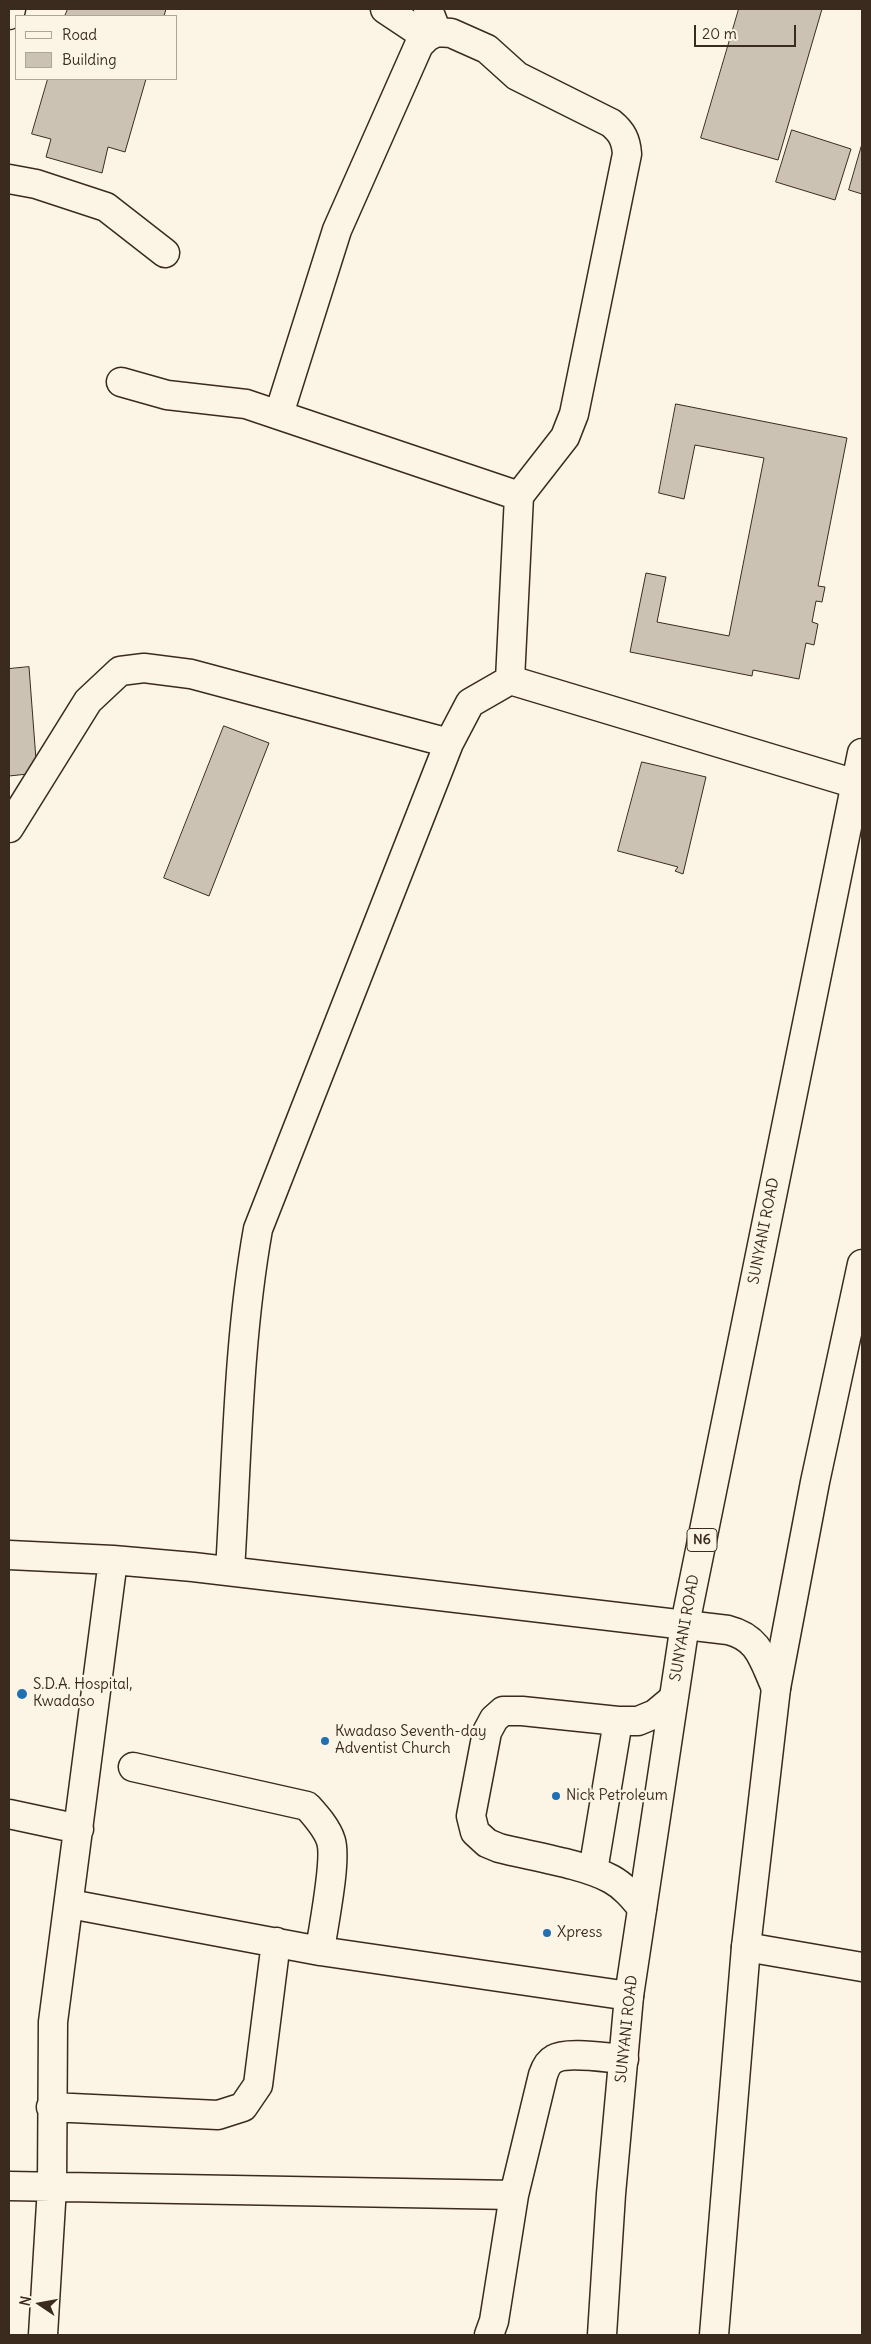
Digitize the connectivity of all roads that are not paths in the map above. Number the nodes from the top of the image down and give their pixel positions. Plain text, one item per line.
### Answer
1 (11, 9) edge
2 (385, 9) edge
3 (9, 15) edge
4 (431, 26) edge
5 (9, 179) edge
6 (165, 253) dead end
7 (121, 382) dead end
8 (279, 414) junction
9 (520, 496) junction
10 (510, 680) junction
11 (449, 742) junction
12 (862, 753) edge
13 (856, 784) junction
14 (9, 828) edge
15 (862, 1264) edge
16 (858, 1305) edge
17 (9, 1555) edge
18 (113, 1560) junction
19 (230, 1571) junction
20 (685, 1624) junction
21 (776, 1688) junction
22 (673, 1699) junction
23 (618, 1721) junction
24 (133, 1767) dead end
25 (9, 1814) edge
26 (79, 1828) junction
27 (592, 1871) junction
28 (70, 1904) junction
29 (642, 1908) junction
30 (276, 1942) junction
31 (746, 1947) junction
32 (320, 1951) junction
33 (862, 1967) edge
34 (629, 1996) junction
35 (624, 2058) junction
36 (51, 2107) junction
37 (9, 2186) edge
38 (52, 2187) junction
39 (514, 2195) junction
40 (43, 2335) edge
41 (490, 2335) edge
42 (602, 2335) edge
43 (714, 2335) edge

1 - 3 street
2 - 4 street
4 - 8 street
4 - 9 street
5 - 6 street
7 - 8 street
8 - 9 street
9 - 10 street
10 - 11 street
10 - 13 street
11 - 14 street
11 - 19 street
12 - 13 street, SUNYANI ROAD / N6
13 - 20 street, SUNYANI ROAD / N6
15 - 16 street
16 - 21 street
17 - 18 street
18 - 19 street
18 - 26 street
19 - 20 street
20 - 21 street
20 - 22 street, SUNYANI ROAD / N6
21 - 31 street
22 - 23 street
22 - 29 street, SUNYANI ROAD / N6
23 - 27 street
23 - 27 street
24 - 32 street
25 - 26 street
26 - 28 street
27 - 29 street
28 - 30 street
28 - 36 street
29 - 34 street, SUNYANI ROAD / N6
30 - 32 street
30 - 36 street
31 - 33 street
31 - 43 street
32 - 34 street
34 - 35 street, SUNYANI ROAD / N6
35 - 39 street
35 - 42 street, SUNYANI ROAD / N6
36 - 38 street
37 - 38 street
38 - 39 street
38 - 40 street
39 - 41 street

